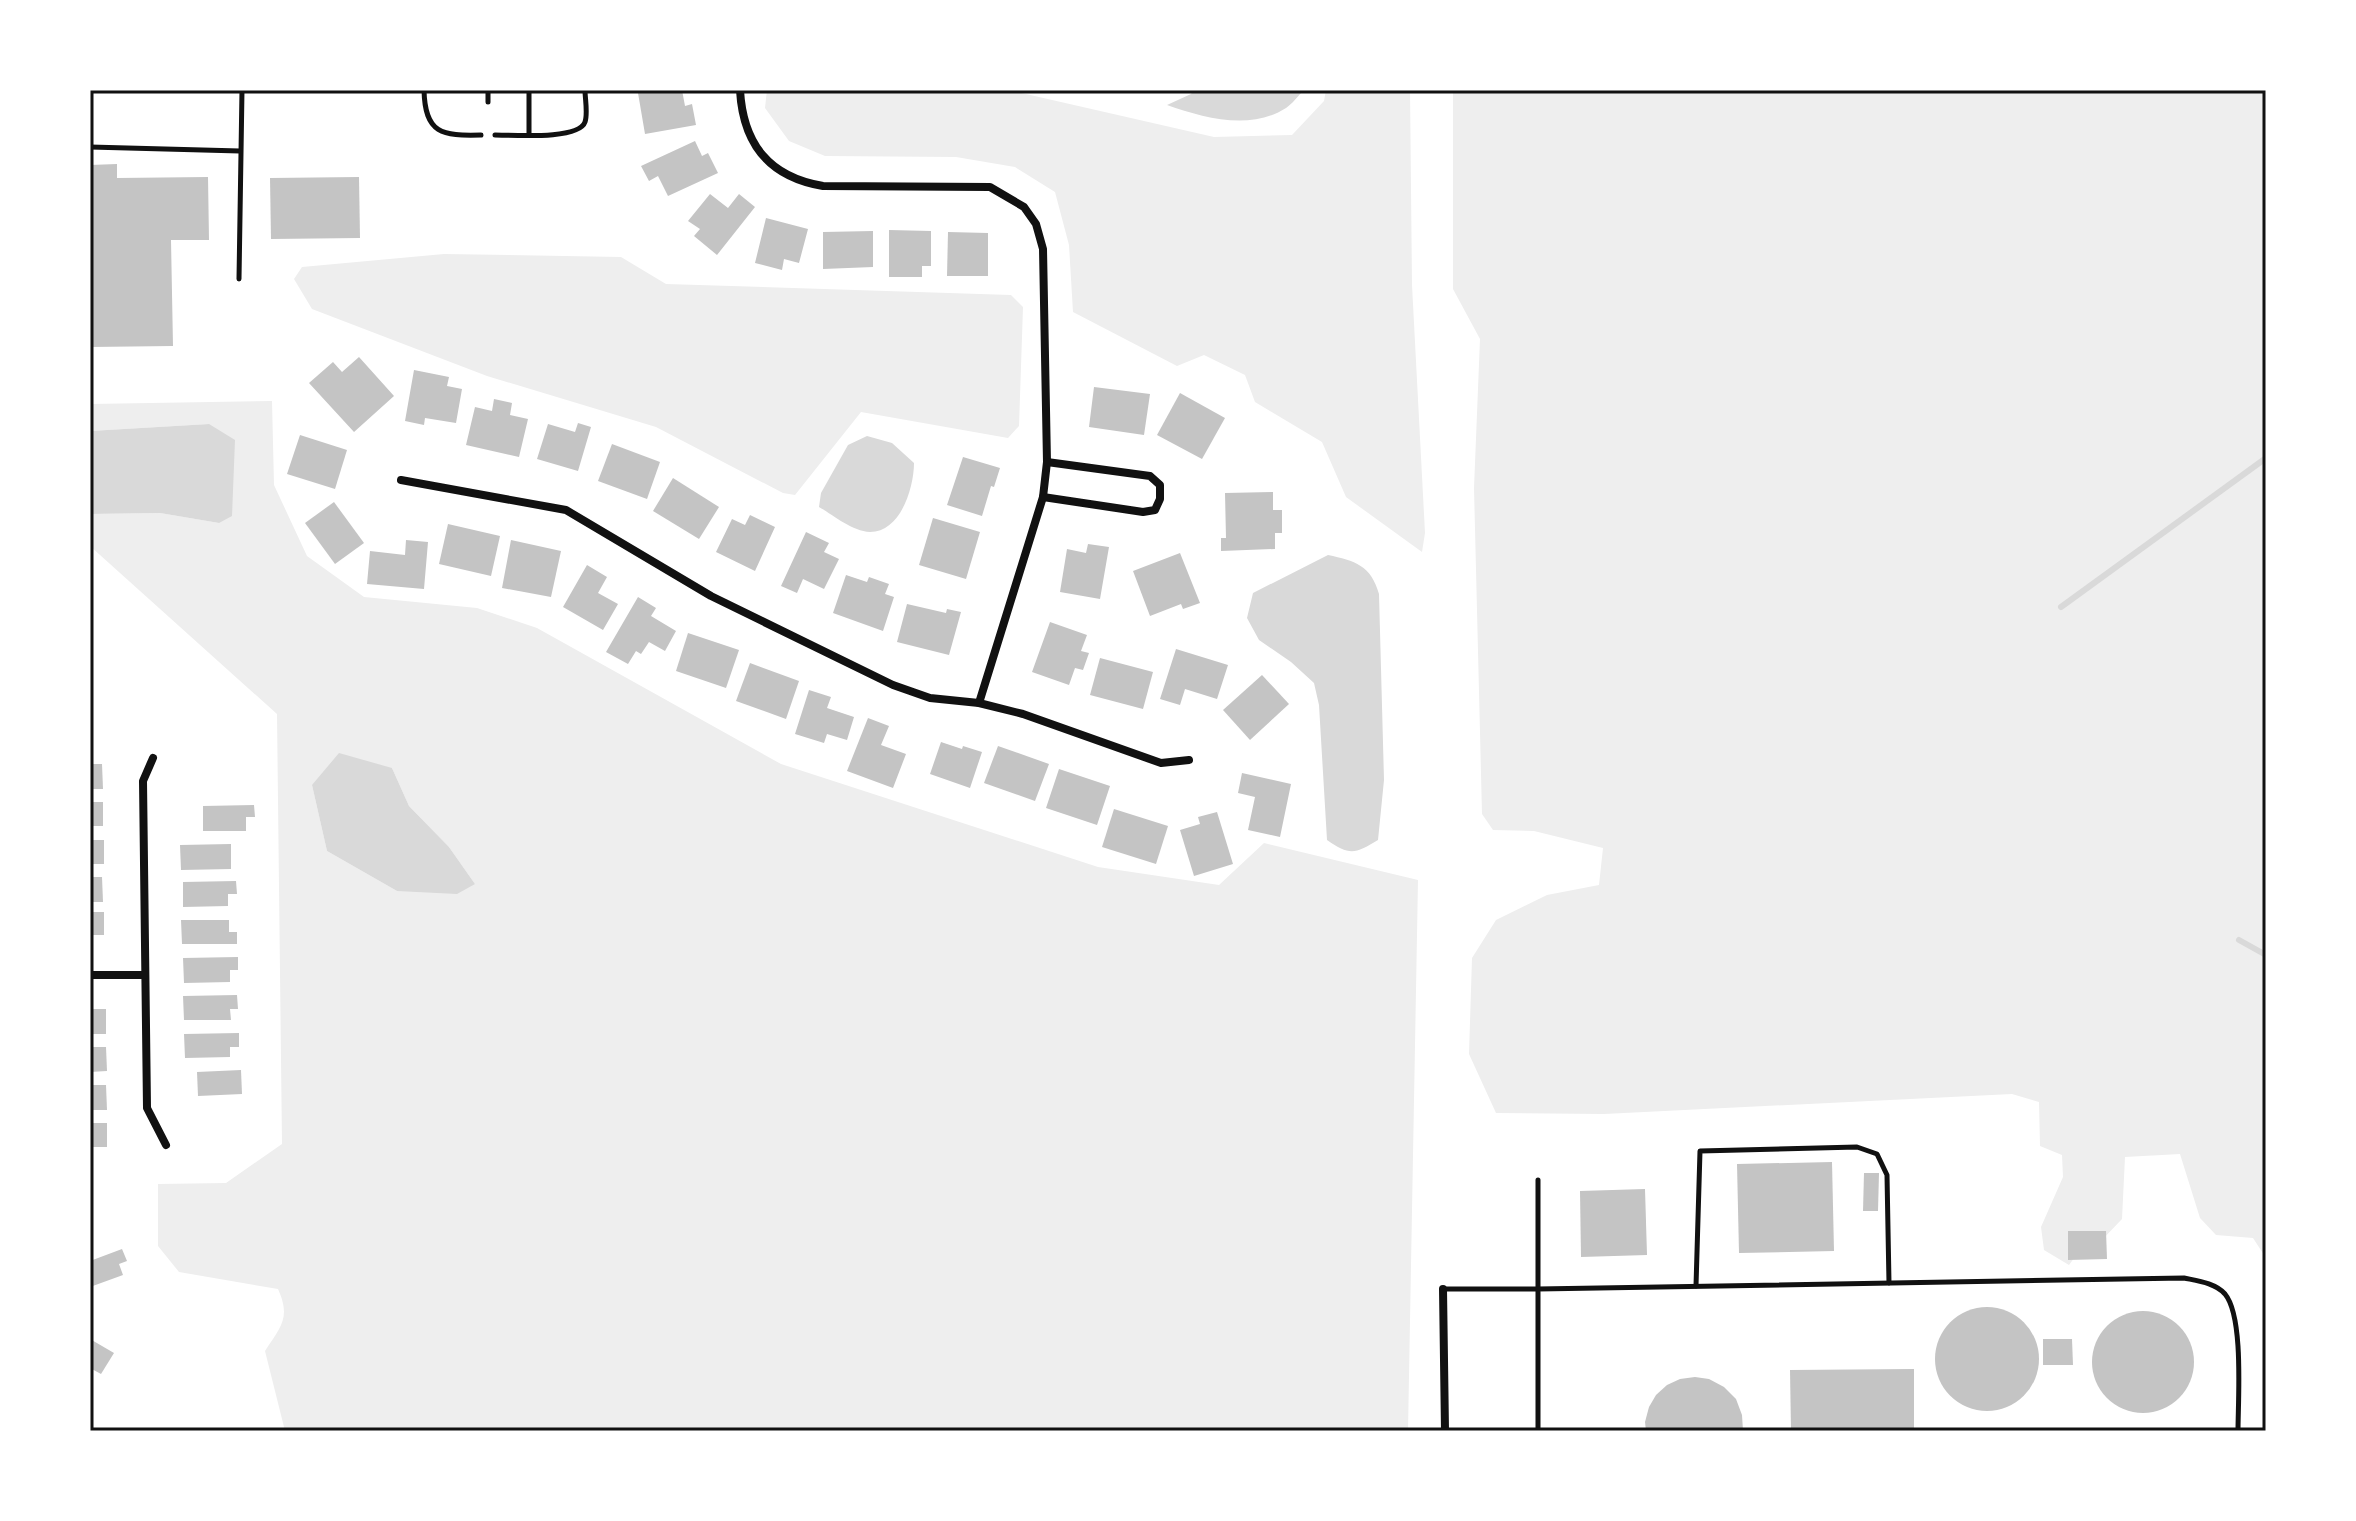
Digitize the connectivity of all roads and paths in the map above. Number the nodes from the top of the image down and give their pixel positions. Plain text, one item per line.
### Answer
1 (242, 90) edge
2 (424, 90) edge
3 (488, 90) edge
4 (529, 90) edge
5 (585, 90) edge
6 (740, 90) edge
7 (488, 102) dead end
8 (529, 134) junction
9 (481, 135) dead end
10 (495, 135) dead end
11 (90, 147) edge
12 (240, 151) junction
13 (239, 279) dead end
14 (1047, 462) junction
15 (401, 480) dead end
16 (1043, 497) junction
17 (979, 703) junction
18 (153, 758) dead end
19 (1189, 760) dead end
20 (90, 975) edge
21 (144, 975) junction
22 (166, 1145) dead end
23 (1538, 1180) dead end
24 (1889, 1283) junction
25 (1696, 1286) junction
26 (1443, 1289) joint
27 (1538, 1289) junction
28 (1445, 1431) edge
29 (1538, 1431) edge
30 (2238, 1431) edge

1 - 12 lane
2 - 9 lane
3 - 7 lane
4 - 8 lane
5 - 8 lane
6 - 14 street
8 - 10 lane
11 - 12 lane
12 - 13 lane
14 - 16 street
14 - 16 street
15 - 17 street
16 - 17 street
17 - 19 street
18 - 21 street
20 - 21 street
21 - 22 street
23 - 27 lane
24 - 25 lane
24 - 25 lane
24 - 30 lane
25 - 27 lane
26 - 27 lane
26 - 28 street
27 - 29 lane

